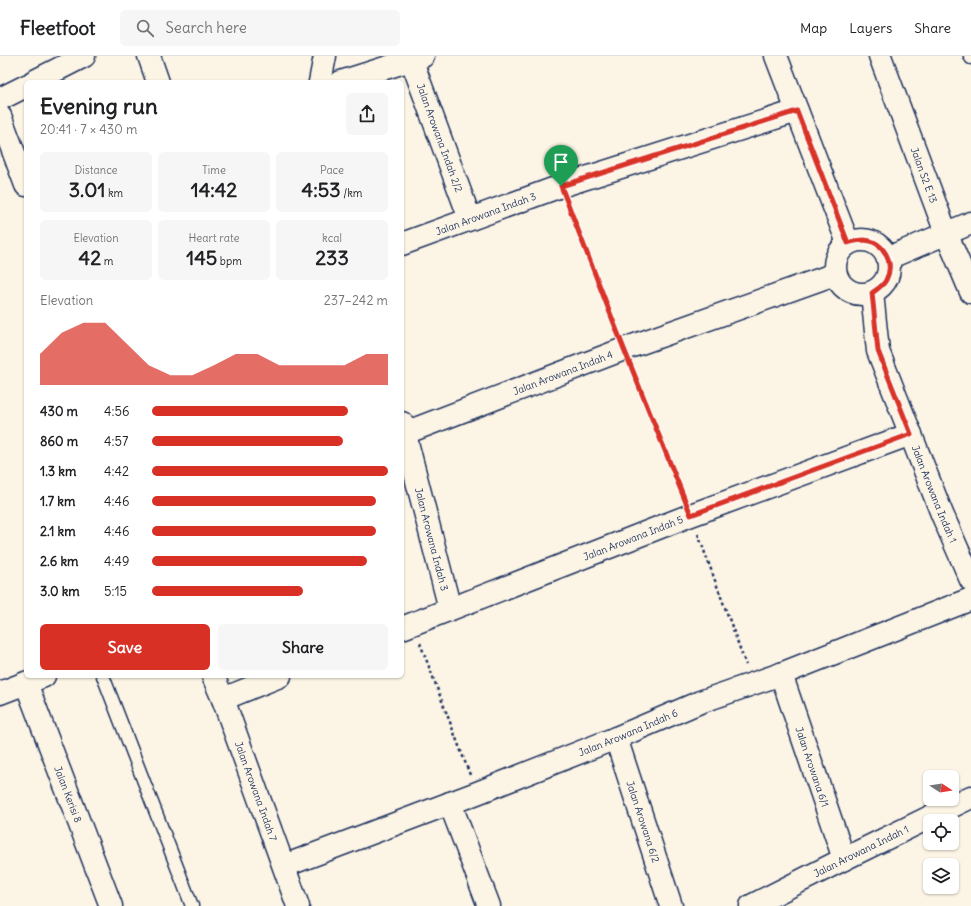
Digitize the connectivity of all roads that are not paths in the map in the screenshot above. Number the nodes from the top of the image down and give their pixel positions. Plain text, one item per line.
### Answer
1 (84, 56) edge
2 (149, 56) edge
3 (325, 56) edge
4 (776, 56) edge
5 (880, 56) edge
6 (415, 57) edge
7 (37, 80) edge
8 (157, 80) edge
9 (320, 80) edge
10 (347, 80) edge
11 (24, 87) edge
12 (0, 99) edge
13 (797, 111) junction
14 (0, 116) edge
15 (24, 180) edge
16 (470, 219) junction
17 (971, 223) edge
18 (946, 234) junction
19 (404, 243) edge
20 (848, 243) junction
21 (888, 258) junction
22 (835, 274) junction
23 (971, 292) edge
24 (872, 293) junction
25 (404, 428) edge
26 (404, 432) edge
27 (911, 434) junction
28 (971, 580) edge
29 (971, 599) edge
30 (450, 609) junction
31 (407, 626) edge
32 (781, 674) junction
33 (104, 678) edge
34 (214, 678) edge
35 (275, 678) edge
36 (35, 680) edge
37 (0, 692) edge
38 (223, 699) junction
39 (616, 738) junction
40 (971, 797) edge
41 (450, 804) junction
42 (844, 859) junction
43 (284, 866) junction
44 (111, 906) edge
45 (192, 906) edge
46 (298, 906) edge
47 (489, 906) edge
48 (671, 906) edge
49 (751, 906) edge

1 - 7 street
2 - 8 street
3 - 9 street
4 - 13 street
5 - 18 street, Jalan S2 E 13
6 - 10 street
6 - 16 street, Jalan Arowana Indah 2/2
11 - 12 street
13 - 16 street, Jalan Arowana Indah 3
13 - 20 street
14 - 15 street
16 - 19 street, Jalan Arowana Indah 3
17 - 18 street
18 - 21 street
18 - 23 street, Jalan S2 E 13
20 - 21 street
20 - 22 street
21 - 24 street
22 - 24 street
22 - 25 street, Jalan Arowana Indah 4
24 - 27 street, Jalan Arowana Indah 1
26 - 30 street, Jalan Arowana Indah 3
27 - 28 street, Jalan Arowana Indah 1
27 - 30 street, Jalan Arowana Indah 5
29 - 32 street, Jalan Arowana Indah 6
30 - 31 street, Jalan Arowana Indah 5
32 - 39 street, Jalan Arowana Indah 6
32 - 42 street, Jalan Arowana 6/1
33 - 45 lane
34 - 38 street, Jalan Arowana Indah 7
35 - 38 street
36 - 37 street
36 - 44 street, Jalan Kerisi 8
38 - 43 street, Jalan Arowana Indah 7
39 - 41 street, Jalan Arowana Indah 6
39 - 48 street, Jalan Arowana 6/2
40 - 42 street, Jalan Arowana Indah 1
41 - 43 street, Jalan Arowana Indah 6
41 - 47 street
42 - 49 street, Jalan Arowana Indah 1
43 - 46 street, Jalan Arowana Indah 7

